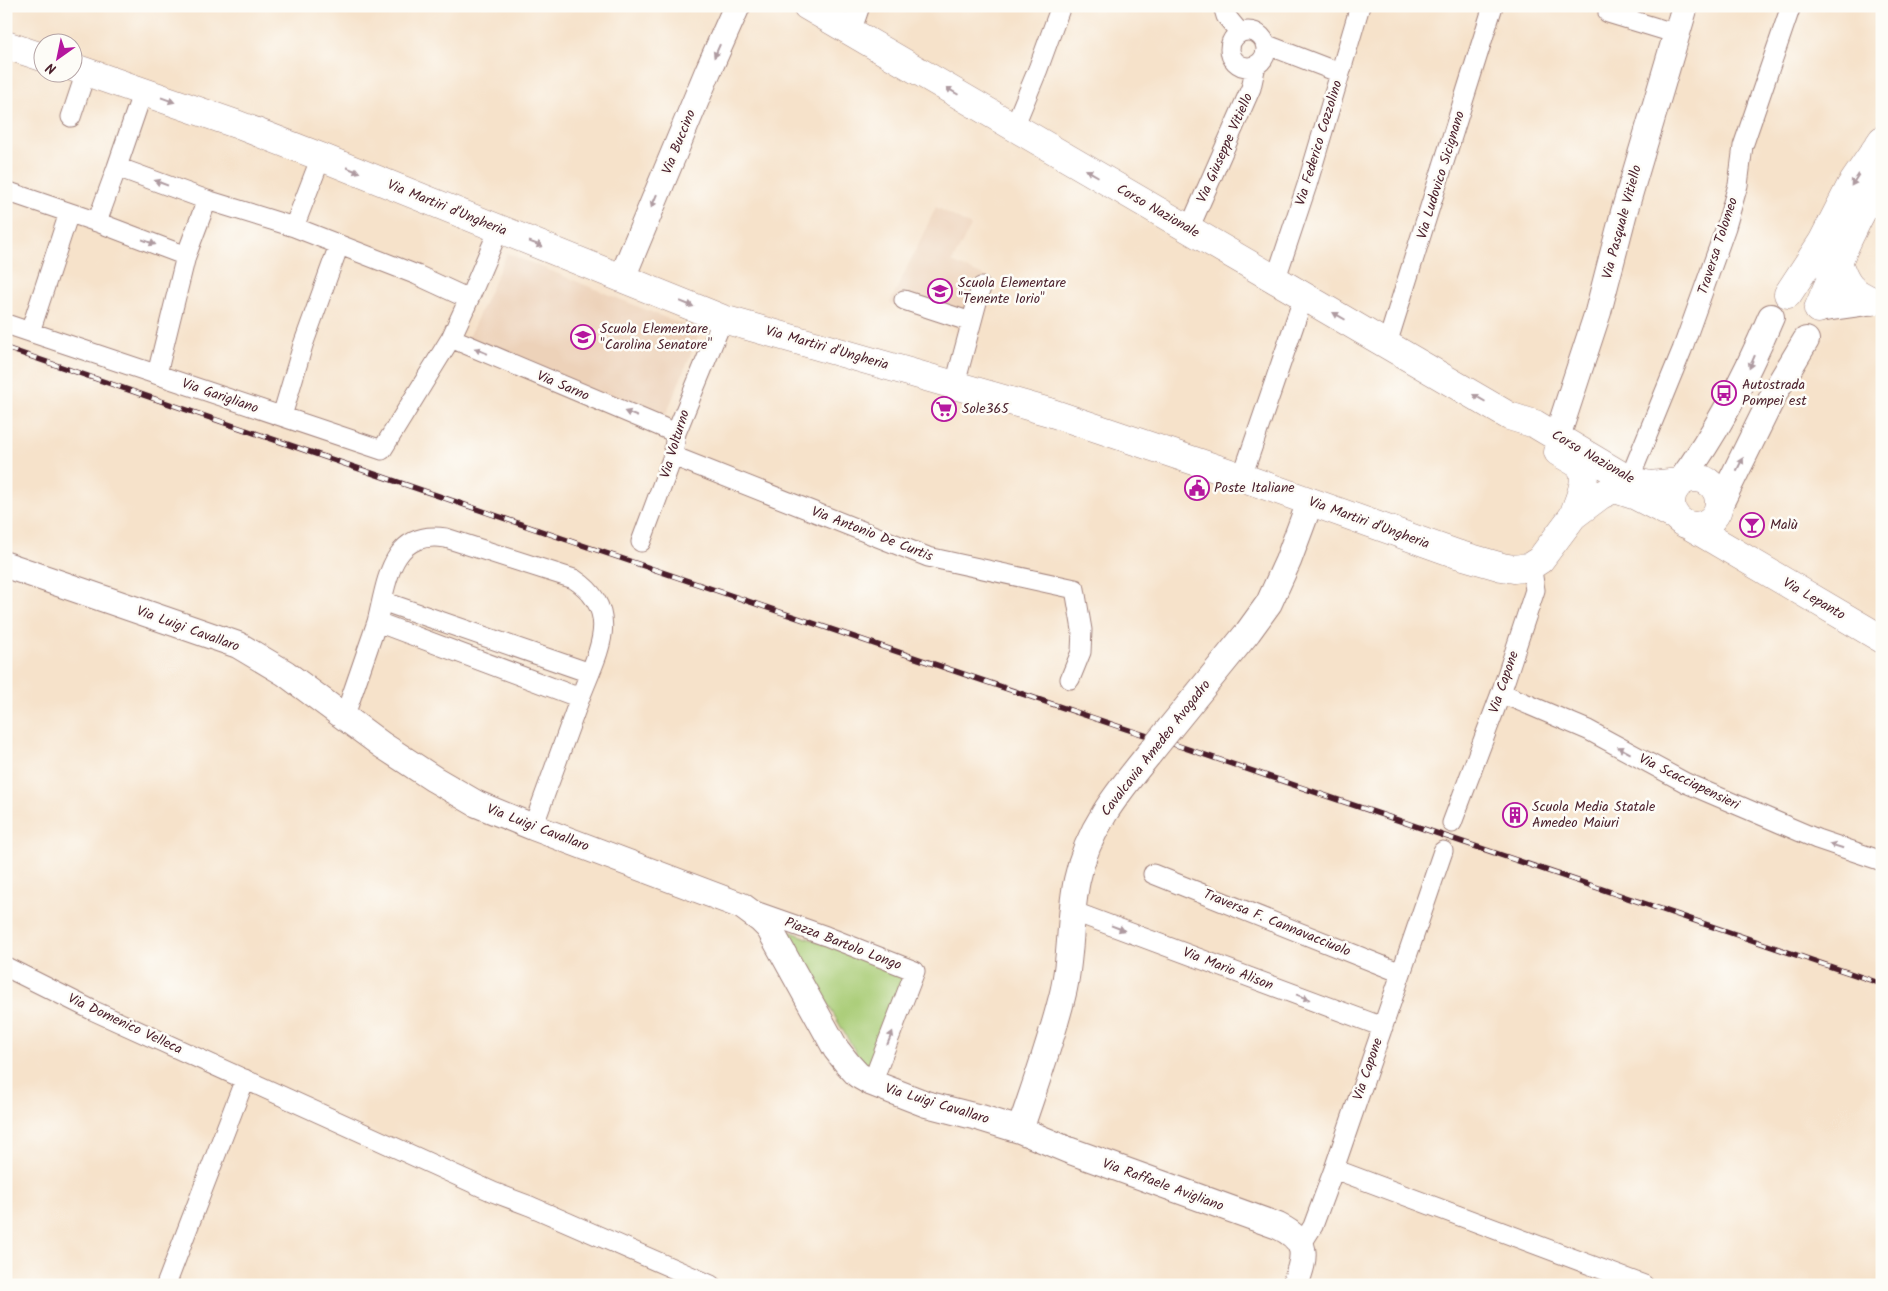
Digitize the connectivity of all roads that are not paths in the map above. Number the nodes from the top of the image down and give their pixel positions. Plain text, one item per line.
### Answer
1 (737, 6) edge
2 (807, 6) edge
3 (860, 6) edge
4 (1061, 6) edge
5 (1223, 6) edge
6 (1360, 6) edge
7 (1493, 6) edge
8 (1685, 6) edge
9 (1791, 6) edge
10 (1608, 13) dead end
11 (851, 32) junction
12 (1240, 33) junction
13 (1677, 34) junction
14 (1265, 44) junction
15 (6, 45) edge
16 (32, 54) edge
17 (1256, 66) junction
18 (82, 71) edge
19 (1340, 73) junction
20 (77, 82) edge
21 (143, 91) junction
22 (71, 117) dead end
23 (1014, 127) junction
24 (1882, 140) edge
25 (321, 157) junction
26 (117, 167) junction
27 (1882, 178) edge
28 (6, 191) edge
29 (207, 200) junction
30 (69, 213) junction
31 (97, 222) junction
32 (294, 228) junction
33 (499, 229) junction
34 (1189, 229) junction
35 (339, 245) junction
36 (186, 256) junction
37 (1838, 262) junction
38 (622, 278) junction
39 (1276, 278) junction
40 (981, 287) dead end
41 (1788, 294) junction
42 (1304, 296) junction
43 (469, 299) junction
44 (904, 300) dead end
45 (1877, 300) edge
46 (1771, 318) junction
47 (723, 319) junction
48 (971, 322) junction
49 (6, 324) edge
50 (1813, 326) junction
51 (30, 332) junction
52 (451, 338) junction
53 (1387, 344) junction
54 (157, 374) junction
55 (955, 384) junction
56 (282, 416) junction
57 (1509, 416) junction
58 (676, 433) junction
59 (1557, 437) junction
60 (673, 456) junction
61 (1242, 477) junction
62 (1629, 480) junction
63 (1680, 482) junction
64 (1310, 502) junction
65 (1717, 511) junction
66 (1572, 516) junction
67 (1682, 521) junction
68 (641, 542) dead end
69 (1745, 560) junction
70 (6, 566) edge
71 (1529, 567) junction
72 (382, 600) junction
73 (377, 622) junction
74 (1882, 639) edge
75 (590, 673) junction
76 (1070, 679) dead end
77 (1500, 693) junction
78 (580, 698) junction
79 (344, 718) junction
80 (1452, 823) dead end
81 (533, 827) junction
82 (1443, 851) dead end
83 (1882, 861) edge
84 (1153, 874) dead end
85 (742, 906) junction
86 (1072, 911) junction
87 (6, 967) edge
88 (1401, 973) junction
89 (1383, 1028) junction
90 (245, 1080) junction
91 (872, 1083) junction
92 (1020, 1130) junction
93 (1334, 1169) junction
94 (1302, 1245) junction
95 (166, 1285) edge
96 (711, 1285) edge
97 (1296, 1285) edge
98 (1644, 1285) edge

1 -> 38 street, Via Buccino
2 - 11 main road, Corso Nazionale
3 - 11 street
4 - 23 street
5 - 12 street
6 - 19 street, Via Federico Cozzolino
7 - 53 street, Via Ludovico Sicignano
8 - 13 street, Via Pasquale Vitiello
9 - 62 street, Traversa Tolomeo
10 - 13 street
23 -> 11 main road, Corso Nazionale
12 - 14 street
12 - 17 street
13 - 59 street, Via Pasquale Vitiello
14 - 17 street, Via Giuseppe Vitiello
14 - 19 street
15 - 16 main road
17 - 34 street, Via Giuseppe Vitiello
18 - 21 main road, Via Martiri d'Ungheria
19 - 39 street, Via Federico Cozzolino
20 - 22 street
21 -> 25 main road, Via Martiri d'Ungheria
21 - 26 street
34 -> 23 main road, Corso Nazionale
24 -> 41 main road
25 - 32 street
25 -> 33 main road, Via Martiri d'Ungheria
29 -> 26 street
26 - 31 street
27 - 37 main road
28 - 30 street
29 - 32 street
29 - 36 street
30 - 31 street
30 - 51 street
31 -> 36 street
32 - 35 street
33 -> 38 main road, Via Martiri d'Ungheria
33 - 43 street
34 - 39 main road, Corso Nazionale
35 - 43 street
35 - 56 street
36 - 54 street
37 - 45 main road
37 - 50 main road
38 -> 47 main road, Via Martiri d'Ungheria
39 - 42 main road, Corso Nazionale
40 - 48 street
41 - 46 street
41 - 50 street
53 -> 42 main road, Corso Nazionale
42 - 61 street
43 - 52 street
44 - 48 street
45 - 50 street
46 - 50 street
46 -> 63 street
47 - 55 main road, Via Martiri d'Ungheria
47 - 58 street, Via Volturno
48 - 55 street
49 - 51 street, Via Garigliano
65 -> 50 street
51 - 54 street, Via Garigliano
52 - 56 street, Via Garigliano
58 -> 52 street, Via Sarno
57 -> 53 main road, Corso Nazionale
54 - 56 street, Via Garigliano
55 - 61 main road, Via Martiri d'Ungheria
57 - 59 main road, Corso Nazionale
57 - 66 main road, Corso Nazionale
58 - 60 street, Via Volturno
59 - 62 main road, Corso Nazionale
60 - 68 street, Via Volturno
60 - 76 street, Via Antonio De Curtis
61 - 64 main road, Via Martiri d'Ungheria
62 - 63 main road, Corso Nazionale
63 - 65 main road
63 - 67 main road
64 - 71 main road, Via Martiri d'Ungheria
64 - 86 street, Cavalcavia Amedeo Avogadro, bridge
65 - 67 main road
65 - 69 main road, Via Lepanto
66 - 67 main road, Corso Nazionale
66 - 71 main road
67 - 69 main road, Via Lepanto
69 - 74 main road, Via Lepanto
70 - 79 street, Via Luigi Cavallaro
71 - 77 street, Via Capone
72 - 73 street
72 - 75 street
72 - 75 street
73 - 78 street
73 - 79 street
75 - 78 street
77 - 80 street, Via Capone
83 -> 77 street, Via Scacciapensieri
78 - 81 street
79 - 81 street, Via Luigi Cavallaro
81 - 85 street, Via Luigi Cavallaro
82 - 88 street, Via Capone
84 - 88 street, Traversa F. Cannavacciuolo
85 - 91 street, Via Luigi Cavallaro
91 -> 85 street, Piazza Bartolo Longo
86 -> 89 street, Via Mario Alison
86 - 92 street, Cavalcavia Amedeo Avogadro
87 - 90 street, Via Domenico Velleca
88 - 89 street, Via Capone
89 - 93 street, Via Capone
90 - 95 street
90 - 96 street, Via Domenico Velleca
91 - 92 street, Via Luigi Cavallaro
92 - 94 street, Via Raffaele Avigliano
93 - 94 street, Via Capone
93 - 98 street
94 - 97 street, Via Capone

